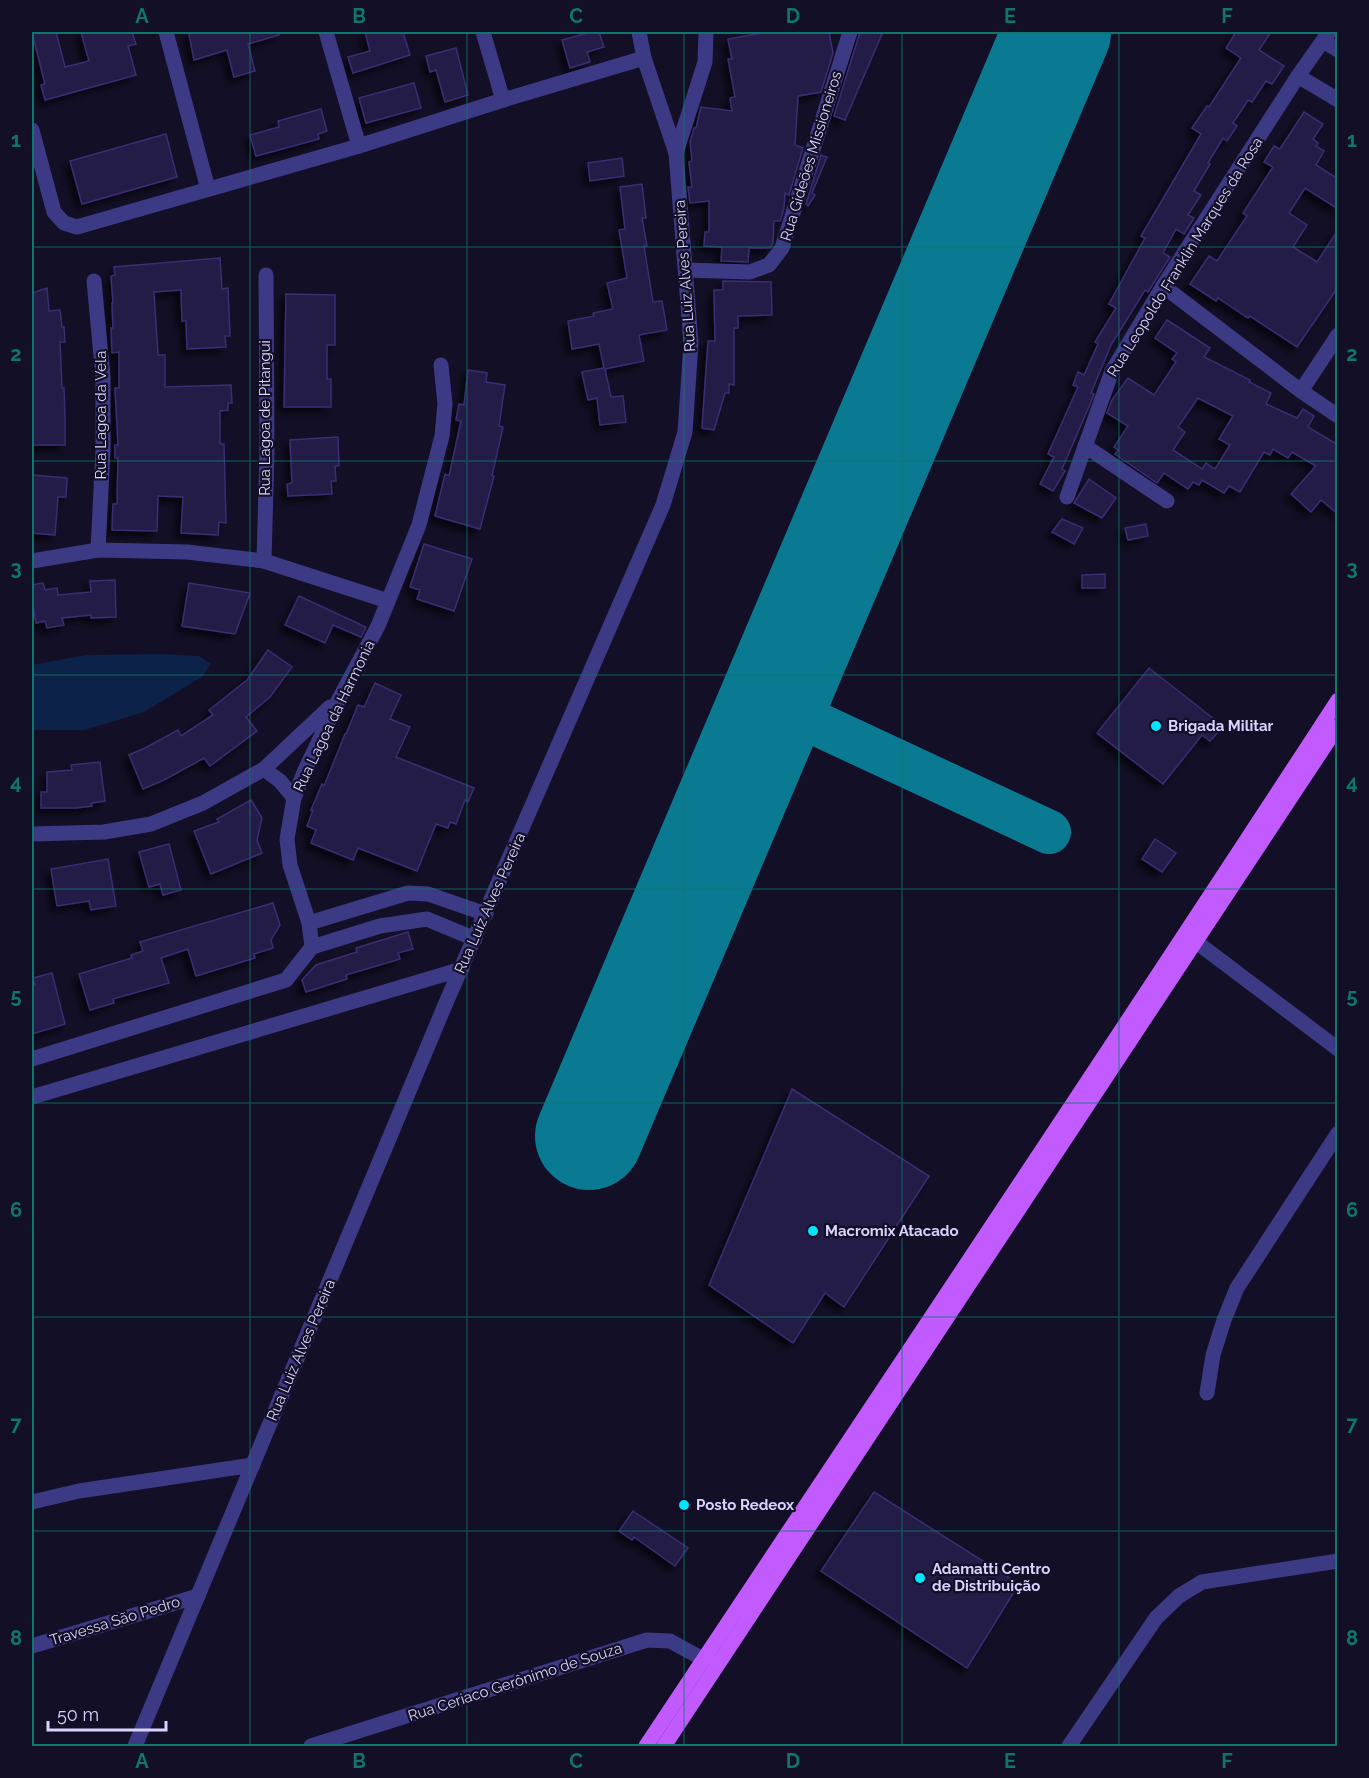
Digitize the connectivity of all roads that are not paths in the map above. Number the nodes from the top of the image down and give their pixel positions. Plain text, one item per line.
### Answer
1 (166, 32) edge
2 (326, 32) edge
3 (483, 32) edge
4 (639, 32) edge
5 (706, 32) edge
6 (850, 32) edge
7 (1326, 36) edge
8 (1338, 50) edge
9 (644, 58) junction
10 (1298, 76) junction
11 (503, 100) junction
12 (1338, 100) edge
13 (32, 130) edge
14 (359, 146) junction
15 (676, 153) junction
16 (208, 189) junction
17 (686, 270) junction
18 (266, 274) dead end
19 (94, 281) dead end
20 (1163, 286) junction
21 (1338, 335) edge
22 (441, 365) dead end
23 (1301, 391) junction
24 (1338, 416) edge
25 (1085, 446) junction
26 (1067, 497) dead end
27 (1167, 501) dead end
28 (98, 550) junction
29 (32, 561) edge
30 (264, 561) junction
31 (388, 601) junction
32 (339, 699) junction
33 (1338, 700) edge
34 (1338, 726) edge
35 (264, 769) junction
36 (294, 798) junction
37 (32, 834) edge
38 (428, 894) junction
39 (374, 904) junction
40 (486, 914) junction
41 (427, 919) junction
42 (309, 923) junction
43 (380, 926) junction
44 (1191, 937) junction
45 (475, 939) junction
46 (312, 947) junction
47 (462, 969) junction
48 (1338, 1049) edge
49 (32, 1059) edge
50 (32, 1097) edge
51 (1338, 1133) edge
52 (1207, 1393) dead end
53 (253, 1465) junction
54 (32, 1502) edge
55 (1338, 1561) edge
56 (198, 1596) junction
57 (32, 1646) edge
58 (710, 1663) junction
59 (135, 1746) edge
60 (311, 1746) edge
61 (646, 1746) edge
62 (664, 1746) edge
63 (1069, 1746) edge

1 - 16 street
2 - 14 street
3 - 11 street
4 - 9 street
5 - 15 street, Rua Luiz Alves Pereira
6 - 17 street, Rua Gideões Missioneiros
7 - 8 street
7 - 10 street, Rua Leopoldo Franklin Marques da Rosa
9 - 11 street
9 - 15 street
10 - 12 street
10 - 20 street, Rua Leopoldo Franklin Marques da Rosa
11 - 14 street
13 - 16 street
14 - 16 street
15 - 17 street, Rua Luiz Alves Pereira
17 - 40 street, Rua Luiz Alves Pereira
18 - 30 street, Rua Lagoa de Pitangui
19 - 28 street, Rua Lagoa da Vela
20 - 23 street
20 - 25 street, Rua Leopoldo Franklin Marques da Rosa
21 - 23 street
22 - 31 street, Rua Lagoa da Harmonia
23 - 24 street
25 - 26 street, Rua Leopoldo Franklin Marques da Rosa
25 - 27 street
28 - 29 street
28 - 30 street
30 - 31 street
31 - 32 street, Rua Lagoa da Harmonia
32 - 35 street
32 - 36 street, Rua Lagoa da Harmonia
33 - 44 main road
34 - 44 main road
35 - 36 street
35 - 37 street
36 - 42 street, Rua Lagoa da Harmonia
38 - 39 street
38 - 40 street
38 - 41 street
39 - 42 street
39 - 43 street
40 - 45 street, Rua Luiz Alves Pereira
41 - 43 street
41 - 45 street
42 - 46 street, Rua Lagoa da Harmonia
43 - 46 street
44 - 48 street
44 - 58 main road
45 - 47 street, Rua Luiz Alves Pereira
46 - 49 street
47 - 50 street
47 - 53 street, Rua Luiz Alves Pereira
51 - 52 street
53 - 54 street
53 - 56 street, Rua Luiz Alves Pereira
55 - 63 street
56 - 57 street, Travessa São Pedro
56 - 59 street, Rua Luiz Alves Pereira
58 - 60 street, Rua Ceriaco Gerônimo de Souza
58 - 61 main road
58 - 62 main road

